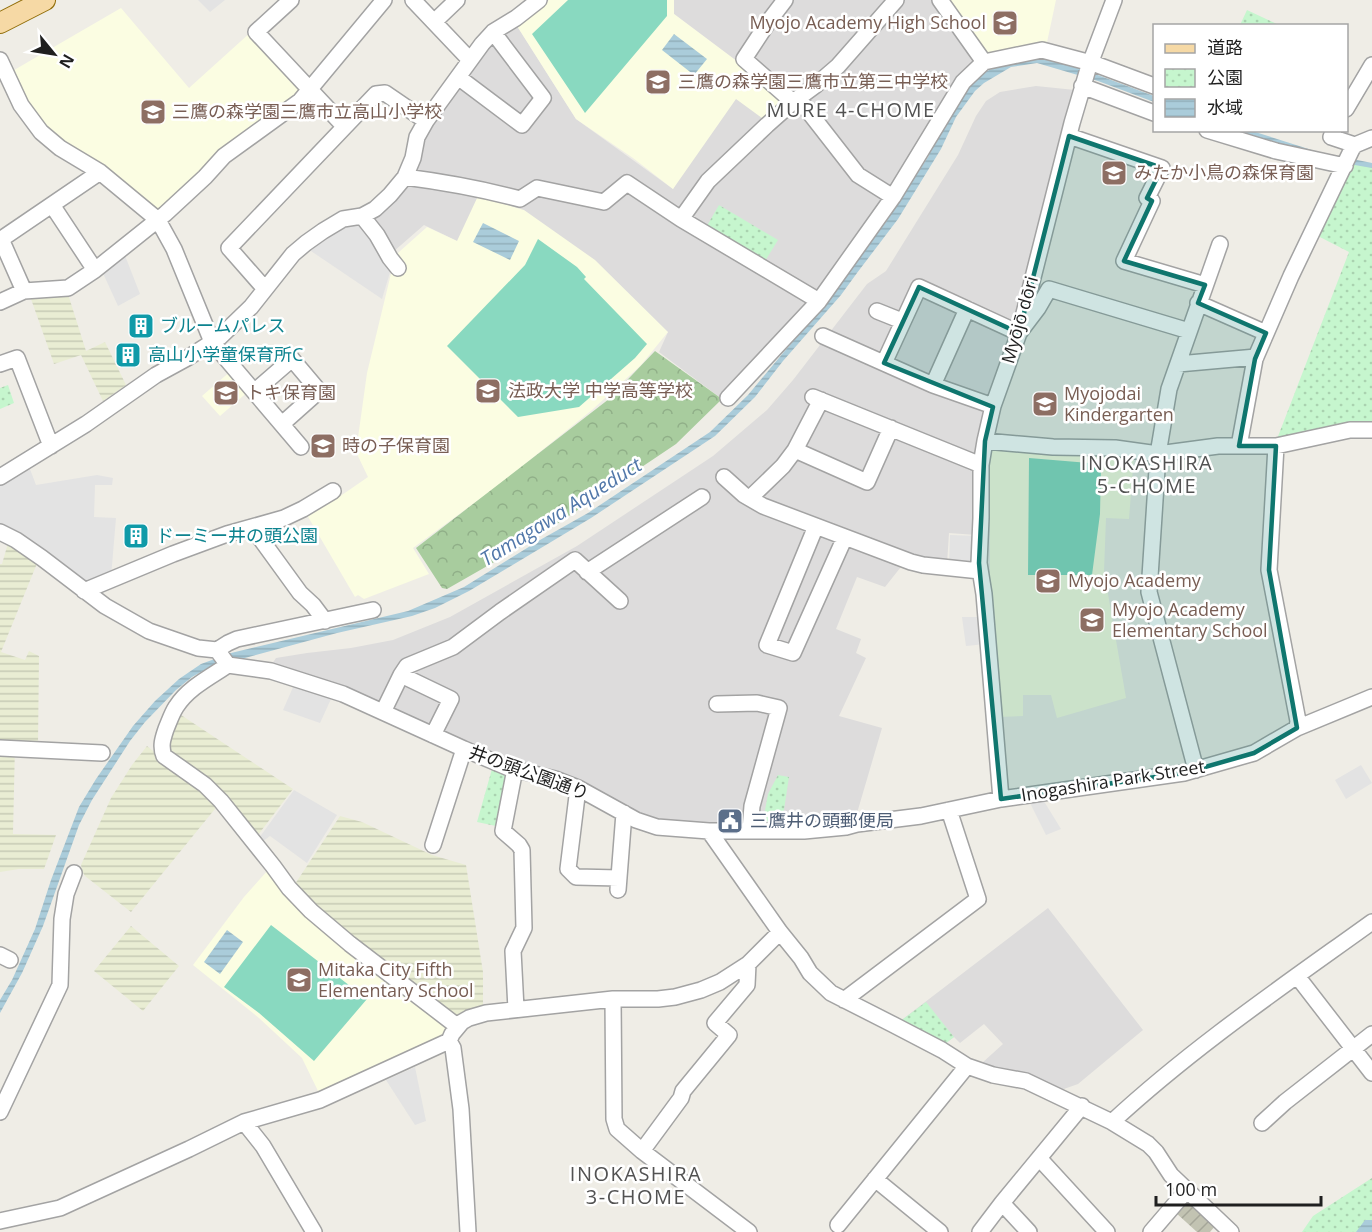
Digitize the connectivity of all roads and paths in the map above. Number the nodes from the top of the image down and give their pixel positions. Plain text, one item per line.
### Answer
1 (45, 0) edge
2 (291, 0) edge
3 (384, 0) edge
4 (413, 0) edge
5 (457, 0) edge
6 (539, 0) edge
7 (785, 0) edge
8 (896, 0) edge
9 (940, 0) edge
10 (1114, 0) edge
11 (434, 22) junction
12 (0, 23) edge
13 (494, 32) junction
14 (0, 60) edge
15 (470, 60) junction
16 (984, 62) junction
17 (1372, 65) edge
18 (1086, 74) junction
19 (458, 77) junction
20 (1153, 86) edge
21 (310, 89) junction
22 (796, 100) junction
23 (1348, 107) edge
24 (1153, 112) edge
25 (426, 121) junction
26 (344, 126) junction
27 (1214, 132) edge
28 (1333, 132) edge
29 (1069, 136) junction
30 (1372, 138) edge
31 (1350, 156) junction
32 (100, 172) junction
33 (405, 177) junction
34 (893, 197) junction
35 (52, 205) junction
36 (362, 216) junction
37 (681, 219) junction
38 (158, 220) junction
39 (1, 240) edge
40 (1220, 244) dead end
41 (398, 268) dead end
42 (95, 270) junction
43 (1205, 285) junction
44 (265, 289) junction
45 (24, 291) junction
46 (819, 301) junction
47 (0, 302) edge
48 (1198, 303) junction
49 (967, 309) junction
50 (878, 310) dead end
51 (902, 321) junction
52 (1188, 331) junction
53 (1019, 333) junction
54 (1266, 333) junction
55 (823, 336) dead end
56 (212, 342) junction
57 (1256, 357) junction
58 (884, 363) junction
59 (0, 364) edge
60 (1178, 364) junction
61 (933, 385) junction
62 (255, 391) junction
63 (728, 398) dead end
64 (993, 406) junction
65 (282, 424) junction
66 (891, 428) junction
67 (1372, 430) edge
68 (986, 441) junction
69 (51, 446) junction
70 (1239, 446) junction
71 (1276, 446) junction
72 (300, 447) dead end
73 (795, 450) junction
74 (1158, 454) junction
75 (981, 465) junction
76 (0, 477) edge
77 (724, 477) dead end
78 (333, 491) dead end
79 (702, 497) dead end
80 (750, 498) junction
81 (816, 526) junction
82 (252, 527) junction
83 (0, 532) edge
84 (844, 537) junction
85 (980, 571) junction
86 (587, 572) junction
87 (84, 591) junction
88 (620, 601) dead end
89 (373, 610) dead end
90 (325, 621) junction
91 (222, 658) junction
92 (401, 675) junction
93 (1372, 697) edge
94 (717, 704) dead end
95 (383, 712) junction
96 (1297, 728) junction
97 (433, 735) junction
98 (0, 748) edge
99 (464, 749) junction
100 (102, 753) dead end
101 (514, 769) junction
102 (1196, 770) junction
103 (578, 788) junction
104 (1001, 799) junction
105 (949, 810) junction
106 (624, 813) junction
107 (750, 830) junction
108 (709, 831) junction
109 (433, 845) dead end
110 (74, 873) dead end
111 (1372, 922) edge
112 (780, 932) junction
113 (748, 964) junction
114 (1297, 975) junction
115 (613, 999) junction
116 (844, 1000) junction
117 (516, 1009) junction
118 (457, 1026) junction
119 (1372, 1034) edge
120 (449, 1041) junction
121 (1353, 1048) junction
122 (967, 1066) junction
123 (1372, 1073) edge
124 (1082, 1106) junction
125 (0, 1112) edge
126 (244, 1122) junction
127 (1112, 1122) junction
128 (1262, 1123) dead end
129 (642, 1151) junction
130 (1039, 1158) junction
131 (875, 1179) junction
132 (1187, 1190) junction
133 (1002, 1203) junction
134 (0, 1221) edge
135 (838, 1225) dead end
136 (314, 1232) edge
137 (468, 1232) edge
138 (749, 1232) edge
139 (940, 1232) edge
140 (980, 1232) edge
141 (1029, 1232) edge
142 (1107, 1232) edge
143 (1150, 1232) edge
144 (1231, 1232) edge

1 - 12 main road
2 - 21 street
3 - 21 street
4 - 11 street
5 - 11 street
6 - 13 street
7 - 22 street
8 - 22 street
9 - 16 street
10 - 18 street, Myōjō dōri
11 - 15 street
13 - 15 street
13 - 19 street
14 - 32 street
15 - 19 street
16 - 18 street
16 - 34 street
17 - 23 street
18 - 20 street
18 - 24 street
18 - 29 street, Myōjō dōri
19 - 25 street
21 - 26 street
21 - 38 street
22 - 34 street
22 - 37 street
25 - 26 street
25 - 33 street
26 - 44 street
27 - 31 street
28 - 31 street
29 - 43 street
29 - 53 street, Myōjō dōri
30 - 31 street
31 - 54 street
32 - 35 street
32 - 38 street
33 - 36 street
33 - 37 street
34 - 46 street
35 - 39 street
35 - 42 street
36 - 41 street
36 - 44 street
37 - 46 street
38 - 42 street
38 - 56 street
39 - 45 street
40 - 43 street
42 - 45 street
43 - 48 street
44 - 56 street
45 - 47 street
46 - 63 street
48 - 52 street
48 - 54 street
49 - 51 street
49 - 53 street
49 - 61 street
50 - 51 street
51 - 58 street
52 - 53 street
52 - 60 street
53 - 64 street, Myōjō dōri
54 - 57 street
55 - 58 street
56 - 62 street
56 - 69 street
57 - 60 street
57 - 70 street
58 - 61 street
59 - 69 street
60 - 74 street
61 - 64 street
62 - 65 street
62 - 65 street
64 - 68 street, Myōjō dōri
65 - 72 street
66 - 73 street
66 - 73 street
66 - 75 street
67 - 71 street
68 - 74 street
68 - 75 street, Myōjō dōri
69 - 76 street
70 - 71 street
70 - 74 street
71 - 96 street
73 - 80 street
74 - 102 street
75 - 85 street, Myōjō dōri
77 - 80 street
78 - 82 street
79 - 86 street
80 - 81 street
81 - 84 street
81 - 84 street
82 - 87 street
82 - 90 street
83 - 87 street, 井の頭公園通り
84 - 85 street
85 - 104 street, Myōjō dōri
86 - 88 street
86 - 92 street
87 - 91 street, 井の頭公園通り
89 - 90 street
90 - 91 street
91 - 95 street, 井の頭公園通り
91 - 118 street
92 - 95 street
92 - 97 street
93 - 96 street, Inogashira Park Street
94 - 107 street
95 - 97 street, 井の頭公園通り
96 - 102 street, Inogashira Park Street
97 - 99 street, 井の頭公園通り
98 - 100 street
99 - 101 street, 井の頭公園通り
99 - 109 street
101 - 103 street, 井の頭公園通り
101 - 117 street
102 - 104 street, Inogashira Park Street
103 - 106 street, 井の頭公園通り
103 - 106 street
104 - 105 street, Inogashira Park Street
105 - 107 street, 井の頭公園通り
105 - 116 street
106 - 108 street, 井の頭公園通り
107 - 108 street, 井の頭公園通り
108 - 112 street
110 - 125 street
111 - 114 street
112 - 113 street
112 - 116 street
113 - 115 street
113 - 129 street
114 - 121 street
114 - 127 street
115 - 117 street
115 - 129 street
116 - 122 street
117 - 118 street
118 - 120 street
119 - 121 street
120 - 126 street
120 - 137 street
121 - 123 street
121 - 128 street
122 - 124 street
122 - 131 street
124 - 127 street
124 - 130 street
126 - 134 street
126 - 136 street
127 - 132 street
129 - 138 street
130 - 133 street
130 - 142 street
131 - 135 street
131 - 139 street
132 - 143 street
132 - 144 street
133 - 140 street
133 - 141 street

